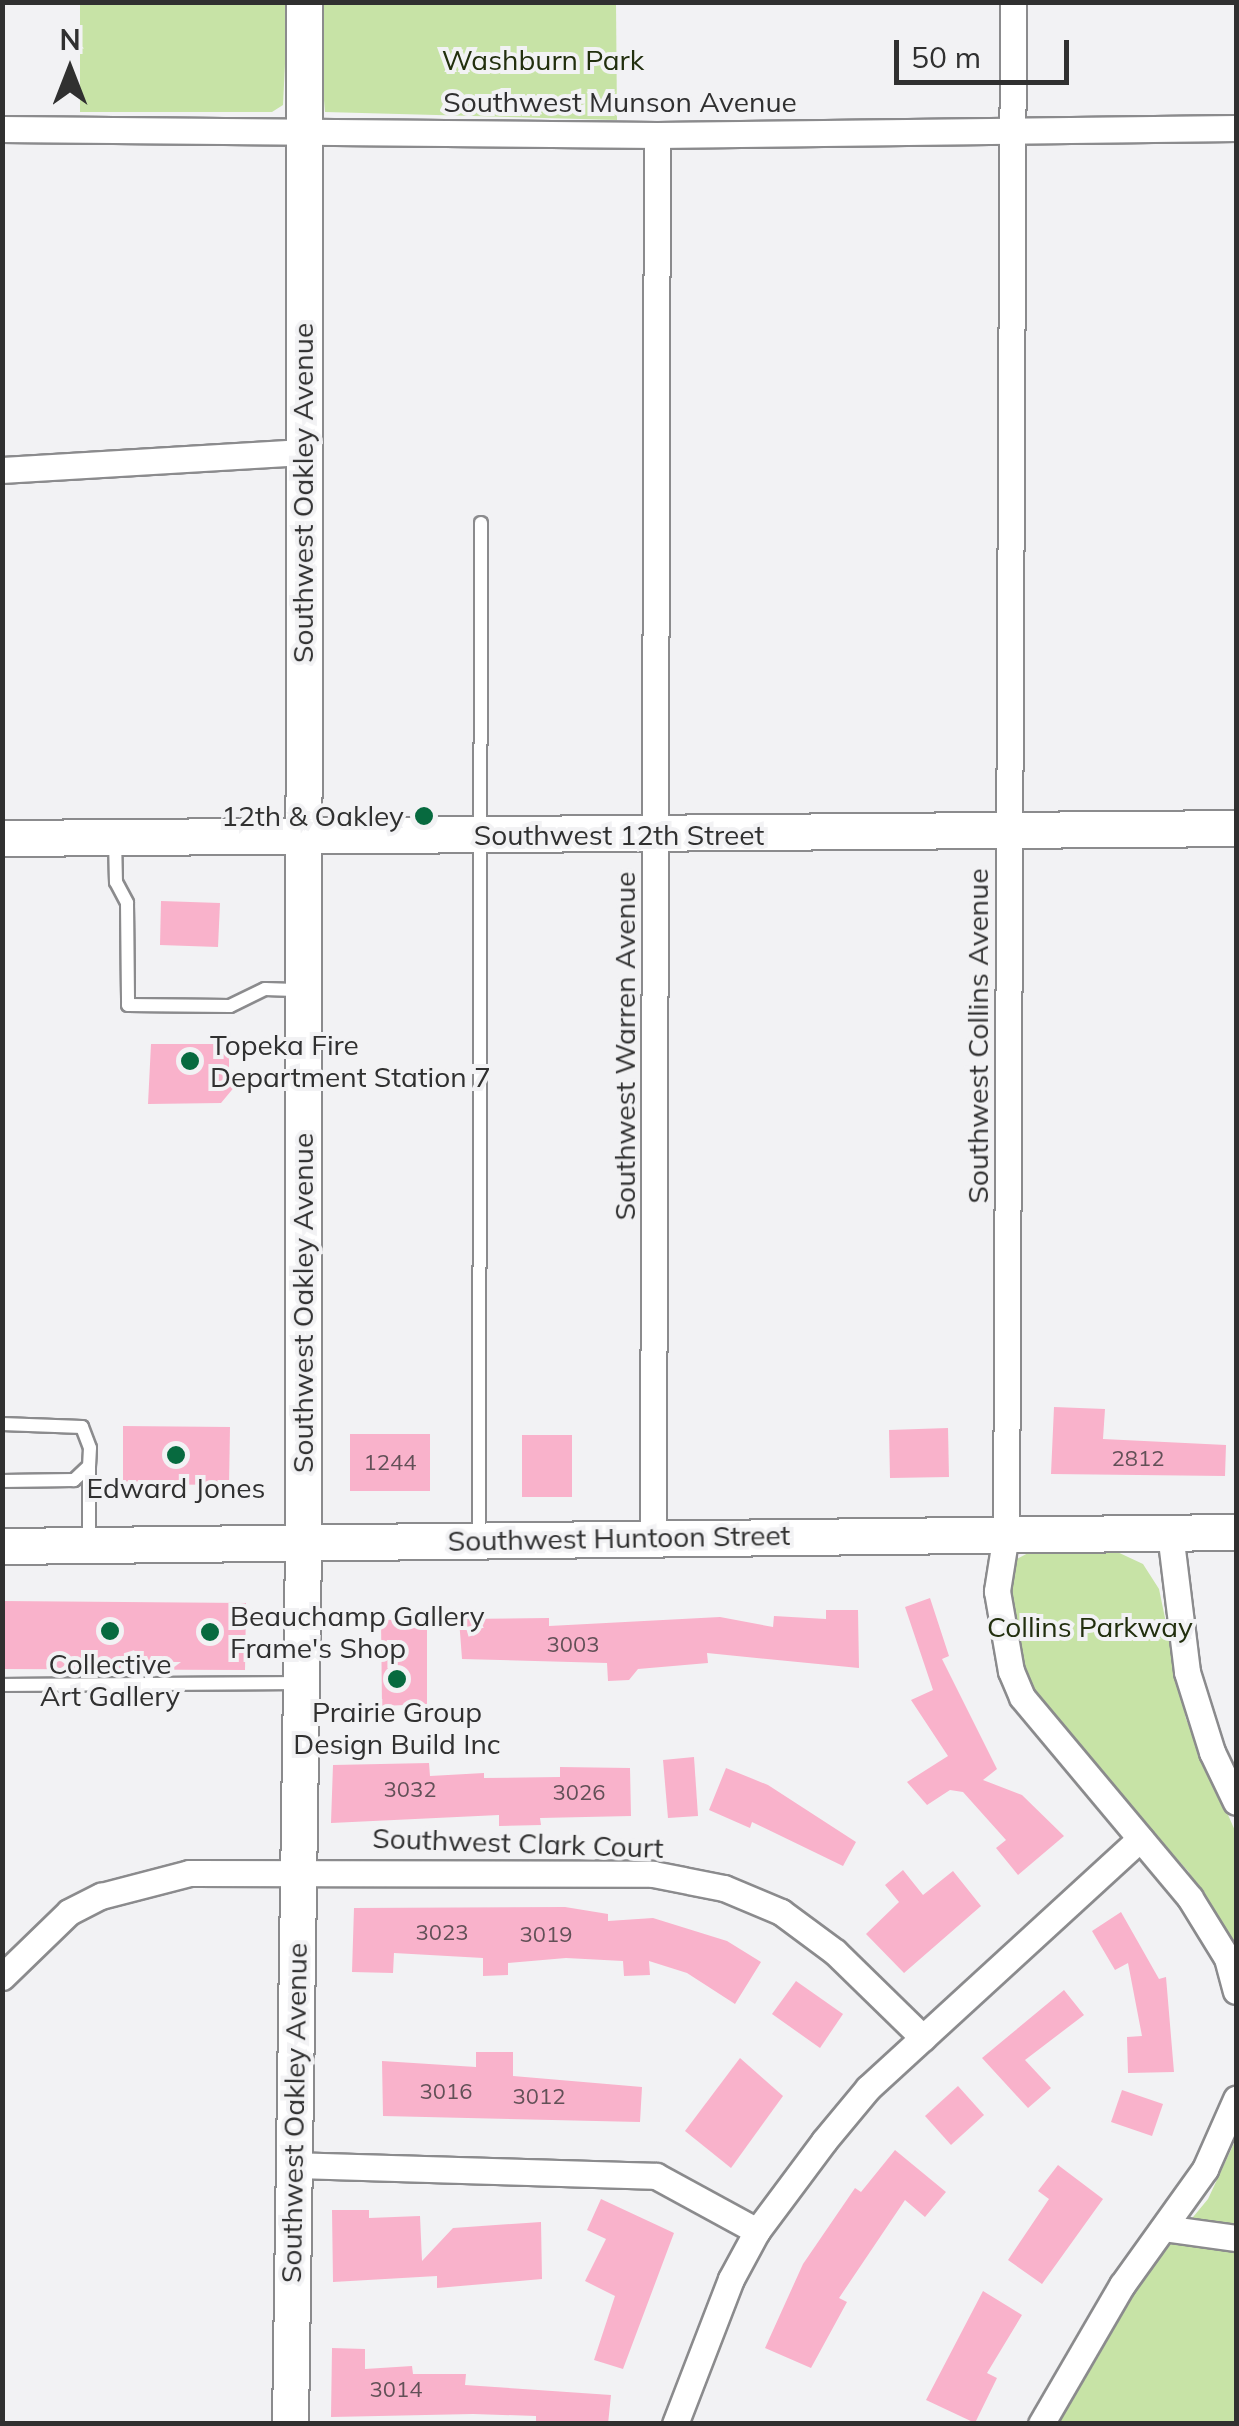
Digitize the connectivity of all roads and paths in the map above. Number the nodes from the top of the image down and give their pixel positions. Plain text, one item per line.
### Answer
1 (304, 2) edge
2 (1013, 2) edge
3 (2, 128) edge
4 (1236, 128) edge
5 (304, 129) junction
6 (1013, 130) junction
7 (656, 135) junction
8 (303, 452) junction
9 (2, 470) edge
10 (481, 524) dead end
11 (1236, 828) edge
12 (1010, 830) junction
13 (302, 834) junction
14 (656, 835) junction
15 (115, 836) junction
16 (478, 836) junction
17 (2, 838) edge
18 (302, 990) junction
19 (2, 1424) edge
20 (89, 1466) junction
21 (2, 1481) edge
22 (1236, 1532) edge
23 (1170, 1533) junction
24 (1006, 1534) junction
25 (653, 1537) junction
26 (479, 1540) junction
27 (303, 1543) junction
28 (89, 1545) junction
29 (2, 1546) edge
30 (300, 1683) junction
31 (2, 1685) edge
32 (1236, 1802) edge
33 (1140, 1839) junction
34 (296, 1868) junction
35 (2, 1977) edge
36 (1236, 1991) edge
37 (923, 2038) junction
38 (1236, 2099) edge
39 (293, 2166) junction
40 (1164, 2228) junction
41 (756, 2231) junction
42 (1236, 2238) edge
43 (290, 2424) edge
44 (675, 2424) edge
45 (1041, 2424) edge

1 - 5 main road, Southwest Oakley Avenue
2 - 6 street, Southwest Collins Avenue
3 - 5 street, Southwest Munson Avenue
4 - 6 street, Southwest Munson Avenue
5 - 7 street, Southwest Munson Avenue
5 - 8 main road, Southwest Oakley Avenue
6 - 7 street, Southwest Munson Avenue
6 - 12 street, Southwest Collins Avenue
7 - 14 street, Southwest Warren Avenue
8 - 9 street
8 - 13 main road, Southwest Oakley Avenue
10 - 16 lane
11 - 12 main road, Southwest 12th Street
12 - 14 main road, Southwest 12th Street
12 - 24 street, Southwest Collins Avenue
13 - 15 main road, Southwest 12th Street
13 - 16 main road, Southwest 12th Street
13 - 18 main road, Southwest Oakley Avenue
14 - 16 main road, Southwest 12th Street
14 - 25 street, Southwest Warren Avenue
15 - 17 main road, Southwest 12th Street
15 - 18 lane
16 - 26 lane
18 - 27 main road, Southwest Oakley Avenue
19 - 20 lane
20 - 21 lane
20 - 28 lane
22 - 23 main road, Southwest Huntoon Street
23 - 24 main road, Southwest Huntoon Street
23 - 32 street
24 - 25 main road, Southwest Huntoon Street
24 - 33 street, Southwest Collins Avenue
25 - 26 main road, Southwest Huntoon Street
26 - 27 main road, Southwest Huntoon Street
27 - 28 main road, Southwest Huntoon Street
27 - 30 main road, Southwest Oakley Avenue
28 - 29 main road, Southwest Huntoon Street
30 - 31 lane
30 - 34 main road, Southwest Oakley Avenue
33 - 36 street, Southwest Collins Avenue
33 - 37 street
34 - 35 street, Southwest Clark Court
34 - 37 street, Southwest Clark Court
34 - 39 main road, Southwest Oakley Avenue
37 - 41 street
38 - 40 street
39 - 41 street
39 - 43 main road, Southwest Oakley Avenue
40 - 42 street
40 - 45 street
41 - 44 street

